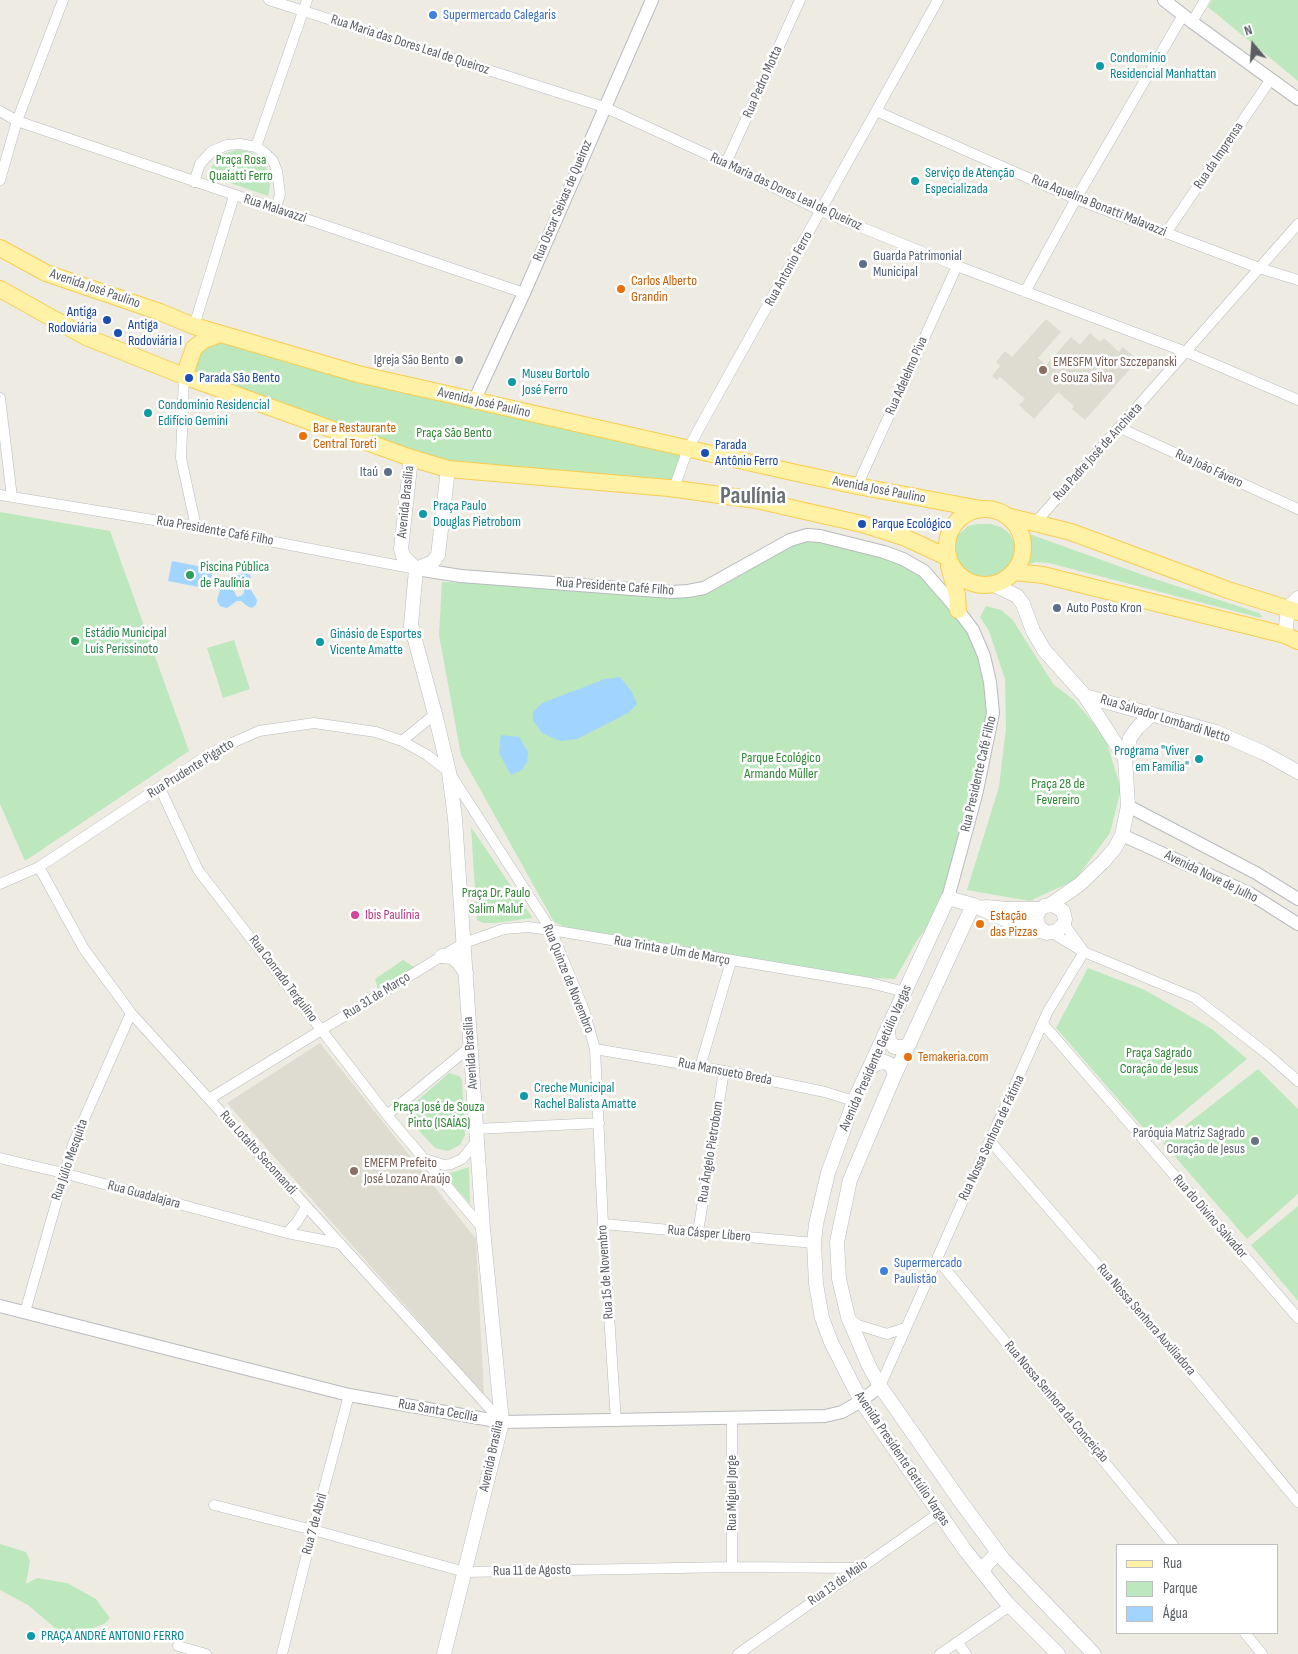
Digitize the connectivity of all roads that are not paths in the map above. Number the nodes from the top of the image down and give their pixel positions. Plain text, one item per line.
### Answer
1 (63, 0) edge
2 (269, 0) edge
3 (307, 0) edge
4 (652, 0) edge
5 (800, 0) edge
6 (938, 0) edge
7 (1164, 0) edge
8 (1205, 0) edge
9 (303, 12) junction
10 (1187, 19) junction
11 (1271, 79) junction
12 (1298, 99) edge
13 (604, 107) junction
14 (0, 111) edge
15 (876, 111) junction
16 (17, 121) junction
17 (256, 147) junction
18 (726, 163) junction
19 (0, 180) edge
20 (194, 182) junction
21 (234, 196) junction
22 (1076, 199) junction
23 (276, 209) junction
24 (821, 211) junction
25 (1298, 224) edge
26 (1166, 233) junction
27 (0, 248) edge
28 (957, 266) junction
29 (1259, 268) junction
30 (1298, 280) edge
31 (0, 289) edge
32 (1025, 292) junction
33 (524, 293) junction
34 (194, 326) junction
35 (220, 334) junction
36 (1186, 352) junction
37 (184, 376) junction
38 (0, 398) edge
39 (474, 400) junction
40 (1298, 400) edge
41 (1120, 428) junction
42 (688, 449) junction
43 (411, 458) junction
44 (448, 469) junction
45 (857, 486) junction
46 (674, 488) junction
47 (0, 495) edge
48 (12, 497) junction
49 (981, 509) junction
50 (1298, 509) edge
51 (1007, 516) junction
52 (1036, 522) junction
53 (196, 526) junction
54 (948, 559) junction
55 (416, 570) junction
56 (1014, 572) junction
57 (992, 584) junction
58 (1295, 606) edge
59 (958, 610) junction
60 (1292, 638) edge
61 (1085, 696) junction
62 (435, 714) junction
63 (1152, 714) junction
64 (402, 741) junction
65 (1125, 758) junction
66 (449, 772) junction
67 (1298, 772) edge
68 (160, 788) junction
69 (1128, 806) junction
70 (1122, 834) junction
71 (39, 867) junction
72 (0, 884) edge
73 (1080, 884) junction
74 (948, 898) junction
75 (1298, 899) edge
76 (973, 905) junction
77 (1045, 907) junction
78 (1064, 921) junction
79 (1298, 924) edge
80 (551, 930) junction
81 (1050, 933) junction
82 (464, 943) junction
83 (1084, 952) junction
84 (442, 956) junction
85 (731, 961) junction
86 (466, 974) junction
87 (905, 992) junction
88 (131, 1012) junction
89 (1044, 1025) junction
90 (322, 1030) junction
91 (888, 1031) junction
92 (910, 1043) junction
93 (470, 1047) junction
94 (595, 1049) junction
95 (700, 1067) junction
96 (871, 1067) junction
97 (724, 1071) junction
98 (896, 1074) junction
99 (1298, 1081) edge
100 (209, 1099) junction
101 (854, 1101) junction
102 (387, 1115) junction
103 (599, 1123) junction
104 (477, 1135) junction
105 (990, 1141) junction
106 (0, 1158) edge
107 (424, 1158) junction
108 (828, 1173) junction
109 (64, 1174) junction
110 (850, 1180) junction
111 (306, 1207) junction
112 (603, 1224) junction
113 (482, 1229) junction
114 (698, 1232) junction
115 (287, 1233) junction
116 (338, 1243) junction
117 (814, 1243) junction
118 (936, 1259) junction
119 (0, 1306) edge
120 (25, 1312) junction
121 (848, 1317) junction
122 (1298, 1318) edge
123 (906, 1328) junction
124 (880, 1386) junction
125 (349, 1395) junction
126 (861, 1401) junction
127 (732, 1418) junction
128 (616, 1421) junction
129 (502, 1422) junction
130 (1298, 1502) edge
131 (214, 1505) dead end
132 (939, 1513) junction
133 (313, 1530) junction
134 (989, 1539) junction
135 (1173, 1544) edge
136 (965, 1550) junction
137 (998, 1552) junction
138 (732, 1568) junction
139 (858, 1568) junction
140 (465, 1572) junction
141 (983, 1573) junction
142 (1010, 1606) junction
143 (1245, 1634) edge
144 (957, 1642) junction
145 (178, 1646) dead end
146 (206, 1654) edge
147 (282, 1654) edge
148 (444, 1654) edge
149 (738, 1654) edge
150 (940, 1654) edge
151 (966, 1654) edge
152 (1058, 1654) edge
153 (1094, 1654) edge
154 (1262, 1654) edge

1 - 16 street
2 - 9 street, Rua Maria das Dores Leal de Queiroz
3 - 9 street
4 - 13 street, Rua Oscar Seixas de Queiroz
5 - 18 street, Rua Pedro Motta
6 - 15 street, Rua Antonio Ferro
7 - 10 street
8 - 10 street
9 - 13 street, Rua Maria das Dores Leal de Queiroz
9 - 17 street
10 - 11 street
10 - 22 street
11 - 12 street
11 - 26 street, Rua da Imprensa
13 - 18 street, Rua Maria das Dores Leal de Queiroz
13 - 33 street, Rua Oscar Seixas de Queiroz
14 - 16 street, Rua Malavazzi
15 - 22 street, Rua Aquelina Bonatti Malavazzi
15 - 24 street, Rua Antonio Ferro
16 - 19 street
16 - 20 street, Rua Malavazzi
17 - 20 street
17 - 23 street
18 - 24 street, Rua Maria das Dores Leal de Queiroz
20 - 21 street, Rua Malavazzi
21 - 23 street, Rua Malavazzi
21 - 34 street
22 - 26 street, Rua Aquelina Bonatti Malavazzi
22 - 32 street
23 - 33 street, Rua Malavazzi
24 - 28 street, Rua Maria das Dores Leal de Queiroz
24 - 42 street, Rua Antonio Ferro
25 - 29 street, Rua Padre José de Anchieta
26 - 29 street, Rua Aquelina Bonatti Malavazzi
27 - 34 main road, Avenida José Paulino
28 - 32 street, Rua Maria das Dores Leal de Queiroz
28 - 45 street, Rua Adelelmo Piva
29 - 30 street, Rua Aquelina Bonatti Malavazzi
29 - 36 street, Rua Padre José de Anchieta
31 - 37 main road
32 - 36 street, Rua Maria das Dores Leal de Queiroz
33 - 39 street, Rua Oscar Seixas de Queiroz
34 - 35 main road, Avenida José Paulino
35 - 37 main road
35 - 39 main road, Avenida José Paulino
36 - 40 street, Rua Maria das Dores Leal de Queiroz
36 - 41 street, Rua Padre José de Anchieta
37 - 43 main road
37 - 53 street
38 - 48 street
39 - 42 main road, Avenida José Paulino
41 - 50 street, Rua João Fávero
41 - 52 street, Rua Padre José de Anchieta
42 - 45 main road, Avenida José Paulino
42 - 46 street, Rua Antonio Ferro
43 - 44 main road
43 - 55 main road, Avenida Brasília
44 - 46 main road
44 - 55 main road
45 - 49 main road, Avenida José Paulino
46 - 54 main road
47 - 48 street, Rua Presidente Café Filho
48 - 53 street, Rua Presidente Café Filho
49 - 51 main road
49 - 54 main road
51 - 52 main road
51 - 56 main road
52 - 58 main road
53 - 55 street, Rua Presidente Café Filho
54 - 57 main road
54 - 59 main road
55 - 59 street, Rua Presidente Café Filho
55 - 62 main road, Avenida Brasília
56 - 57 main road
56 - 60 main road
57 - 61 main road
58 - 60 main road
59 - 74 street, Rua Presidente Café Filho
61 - 63 main road, Rua Salvador Lombardi Netto
61 - 65 main road
62 - 64 street
62 - 66 main road, Avenida Brasília
63 - 65 main road
63 - 67 main road, Rua Salvador Lombardi Netto
64 - 66 street, Rua Prudente Pigatto
64 - 68 street, Rua Prudente Pigatto
65 - 69 main road
66 - 80 street, Rua Quinze de Novembro
66 - 82 main road, Avenida Brasília
68 - 71 street, Rua Prudente Pigatto
68 - 90 street, Rua Conrado Tergulino
69 - 70 main road
69 - 75 street, Avenida Nove de Julho
70 - 73 main road
70 - 79 street, Avenida Nove de Julho
71 - 72 street, Rua Prudente Pigatto
71 - 88 street, Rua Lotalto Secomandi
73 - 77 main road
73 - 78 main road
74 - 76 main road
74 - 87 main road, Avenida Presidente Getúlio Vargas
76 - 77 main road
76 - 81 main road
76 - 92 main road, Avenida Presidente Getúlio Vargas
77 - 78 main road
77 - 81 main road
78 - 81 main road
78 - 83 street
80 - 82 street, Rua Trinta e Um de Março
80 - 85 street, Rua Trinta e Um de Março
80 - 94 street, Rua Quinze de Novembro
81 - 83 street
82 - 84 street, Rua Trinta e Um de Março
82 - 86 main road, Avenida Brasília
83 - 89 street, Rua Nossa Senhora de Fátima
83 - 99 street
84 - 86 main road
84 - 90 street, Rua 31 de Março
85 - 87 street, Rua Trinta e Um de Março
85 - 95 street
86 - 93 main road, Avenida Brasília
87 - 91 main road, Avenida Presidente Getúlio Vargas
88 - 100 street, Rua Lotalto Secomandi
88 - 109 street, Rua Júlio Mesquita
89 - 105 street, Rua Nossa Senhora de Fátima
89 - 122 street, Rua do Divino Salvador
90 - 100 street, Rua 31 de Março
90 - 102 street, Rua Conrado Tergulino
91 - 92 main road
91 - 96 main road, Avenida Presidente Getúlio Vargas
92 - 98 main road, Avenida Presidente Getúlio Vargas
93 - 102 street
93 - 104 main road, Avenida Brasília
94 - 95 street, Rua Mansueto Breda
94 - 103 street, Rua Quinze de Novembro
95 - 97 street, Rua Mansueto Breda
96 - 98 main road
96 - 101 main road, Avenida Presidente Getúlio Vargas
97 - 101 street, Rua Mansueto Breda
97 - 114 street, Rua Ângelo Pietrobom
98 - 110 main road, Avenida Presidente Getúlio Vargas
100 - 111 street, Rua Lotalto Secomandi
101 - 108 main road, Avenida Presidente Getúlio Vargas
102 - 107 street, Rua Conrado Tergulino
103 - 104 street
103 - 112 street, Rua 15 de Novembro
104 - 107 street
104 - 113 main road, Avenida Brasília
105 - 118 street, Rua Nossa Senhora de Fátima
105 - 130 street, Rua Nossa Senhora Auxiliadora
106 - 109 street, Rua Guadalajara
107 - 113 street, Rua Conrado Tergulino
108 - 110 main road
108 - 117 main road, Avenida Presidente Getúlio Vargas
109 - 115 street, Rua Guadalajara
109 - 120 street, Rua Júlio Mesquita
110 - 121 main road, Avenida Presidente Getúlio Vargas
111 - 115 street
111 - 116 street, Rua Lotalto Secomandi
112 - 114 street, Rua Cásper Líbero
112 - 128 street, Rua 15 de Novembro
113 - 129 main road, Avenida Brasília
114 - 117 street, Rua Cásper Líbero
115 - 116 street, Rua Guadalajara
116 - 129 street, Rua Lotalto Secomandi
117 - 126 main road, Avenida Presidente Getúlio Vargas
118 - 123 street, Rua Nossa Senhora de Fátima
118 - 135 street, Rua Nossa Senhora da Conceição
119 - 120 street, Rua Santa Cecília
120 - 125 street, Rua Santa Cecília
121 - 123 street
121 - 124 main road, Avenida Presidente Getúlio Vargas
123 - 124 street, Rua Nossa Senhora de Fátima
124 - 126 street, Rua Santa Cecília
124 - 134 main road, Avenida Presidente Getúlio Vargas
125 - 129 street, Rua Santa Cecília
125 - 133 street, Rua 7 de Abril
126 - 127 street, Rua Santa Cecília
126 - 132 main road, Avenida Presidente Getúlio Vargas
127 - 128 street, Rua Santa Cecília
127 - 138 street, Rua Miguel Jorge
128 - 129 street, Rua Santa Cecília
129 - 140 main road, Avenida Brasília
131 - 133 street, Rua 11 de Agosto
132 - 136 main road, Avenida Presidente Getúlio Vargas
132 - 139 street, Rua 13 de Maio
133 - 140 street, Rua 11 de Agosto
133 - 147 street, Rua 7 de Abril
134 - 136 main road
134 - 137 main road, Avenida Presidente Getúlio Vargas
136 - 141 main road, Avenida Presidente Getúlio Vargas
137 - 141 main road
137 - 153 main road, Avenida Presidente Getúlio Vargas
138 - 139 street, Rua 11 de Agosto
138 - 140 street, Rua 11 de Agosto
139 - 149 street, Rua 13 de Maio
140 - 148 main road, Avenida Brasília
141 - 142 main road, Avenida Presidente Getúlio Vargas
142 - 144 street
142 - 152 main road, Avenida Presidente Getúlio Vargas
143 - 154 street
144 - 150 street
144 - 151 street
145 - 146 street

